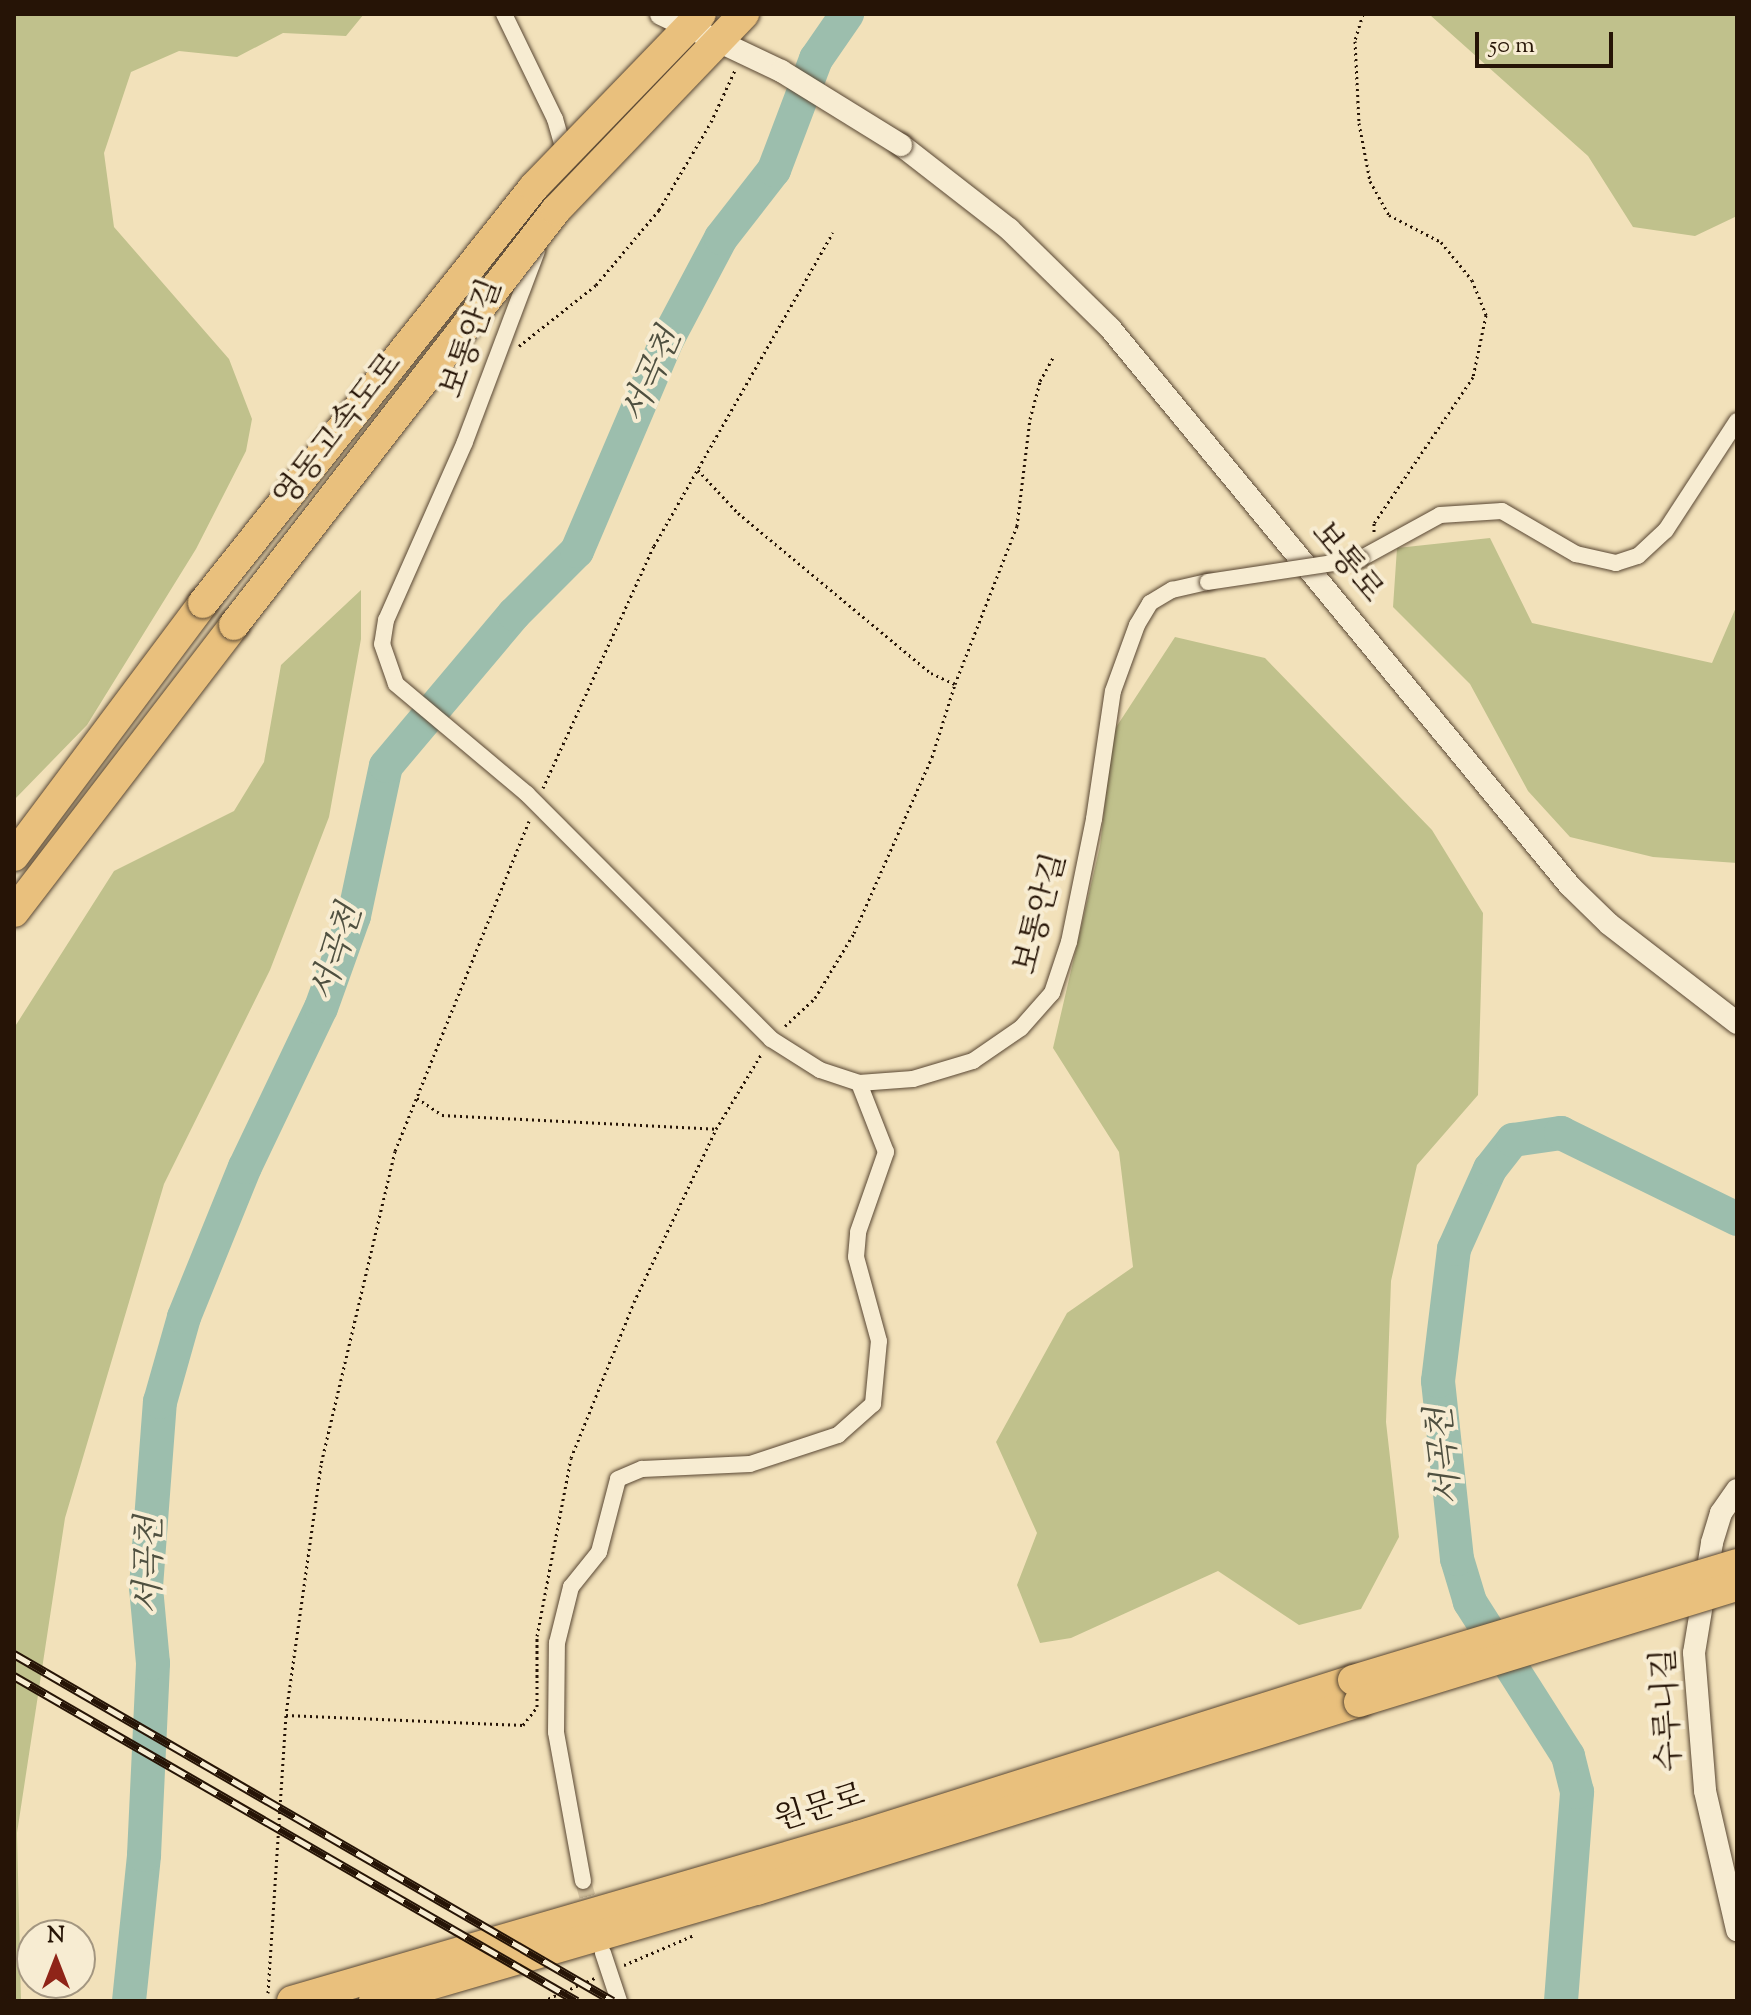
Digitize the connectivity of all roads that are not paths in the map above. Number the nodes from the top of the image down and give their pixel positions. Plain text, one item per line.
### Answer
1 (504, 14) edge
2 (661, 14) edge
3 (701, 14) edge
4 (744, 14) edge
5 (1737, 421) edge
6 (14, 856) edge
7 (14, 912) edge
8 (1737, 1023) edge
9 (859, 1083) junction
10 (1737, 1490) edge
11 (1737, 1564) edge
12 (1737, 1586) edge
13 (1356, 1691) junction
14 (583, 1881) tunnel mouth
15 (1737, 1930) edge
16 (603, 1953) dead end
17 (299, 1999) edge
18 (374, 2001) edge
19 (619, 2001) edge

1 - 9 street, 보통안길
2 - 8 street, 보통로, bridge
3 - 6 highway, 영동고속도로, bridge
4 - 7 highway, 영동고속도로, bridge
5 - 9 street, 보통안길, bridge
9 - 14 street
10 - 15 street, 수루니길
11 - 13 highway, bridge
12 - 13 highway, bridge
13 - 17 highway, 원문로
13 - 18 highway, 원문로
16 - 19 street

